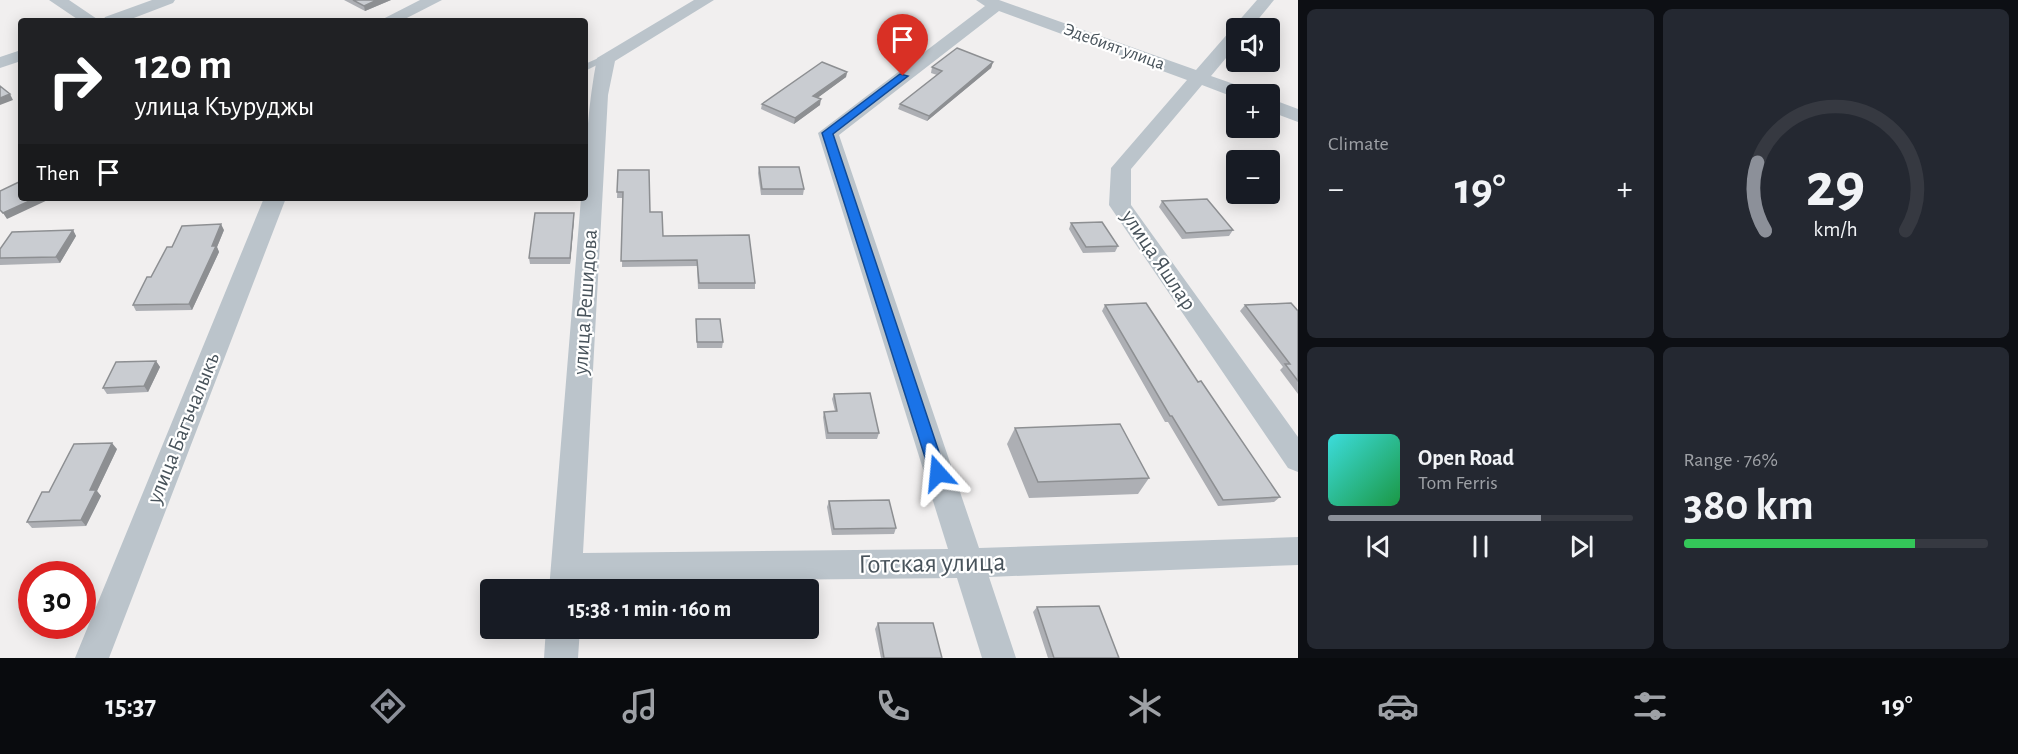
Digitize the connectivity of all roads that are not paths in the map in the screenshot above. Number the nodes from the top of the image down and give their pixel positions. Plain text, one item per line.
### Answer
1 (57, 0) edge
2 (167, 0) edge
3 (434, 0) edge
4 (706, 0) edge
5 (1266, 0) edge
6 (990, 2) edge
7 (87, 18) edge
8 (119, 18) edge
9 (394, 18) edge
10 (1251, 18) edge
11 (1226, 47) edge
12 (18, 56) edge
13 (0, 63) edge
14 (596, 63) edge
15 (1200, 78) junction
16 (1226, 87) edge
17 (1280, 109) edge
18 (1298, 116) edge
19 (274, 201) edge
20 (1298, 460) edge
21 (1298, 551) edge
22 (968, 563) junction
23 (565, 579) edge
24 (562, 639) edge
25 (92, 658) edge
26 (561, 658) edge
27 (999, 658) edge

1 - 7 street
2 - 8 street
3 - 9 street
4 - 14 street, улица Решидова
5 - 10 street
6 - 15 street, Эдебият улица
6 - 22 street
11 - 15 street, улица Яшлар
12 - 13 street
14 - 23 street, улица Решидова
15 - 16 street, Эдебият улица
15 - 20 street, улица Яшлар
17 - 18 street
19 - 25 street, улица Багъчалыкъ
21 - 22 street, Готская улица
22 - 23 street, Готская улица
22 - 27 street
24 - 26 street

